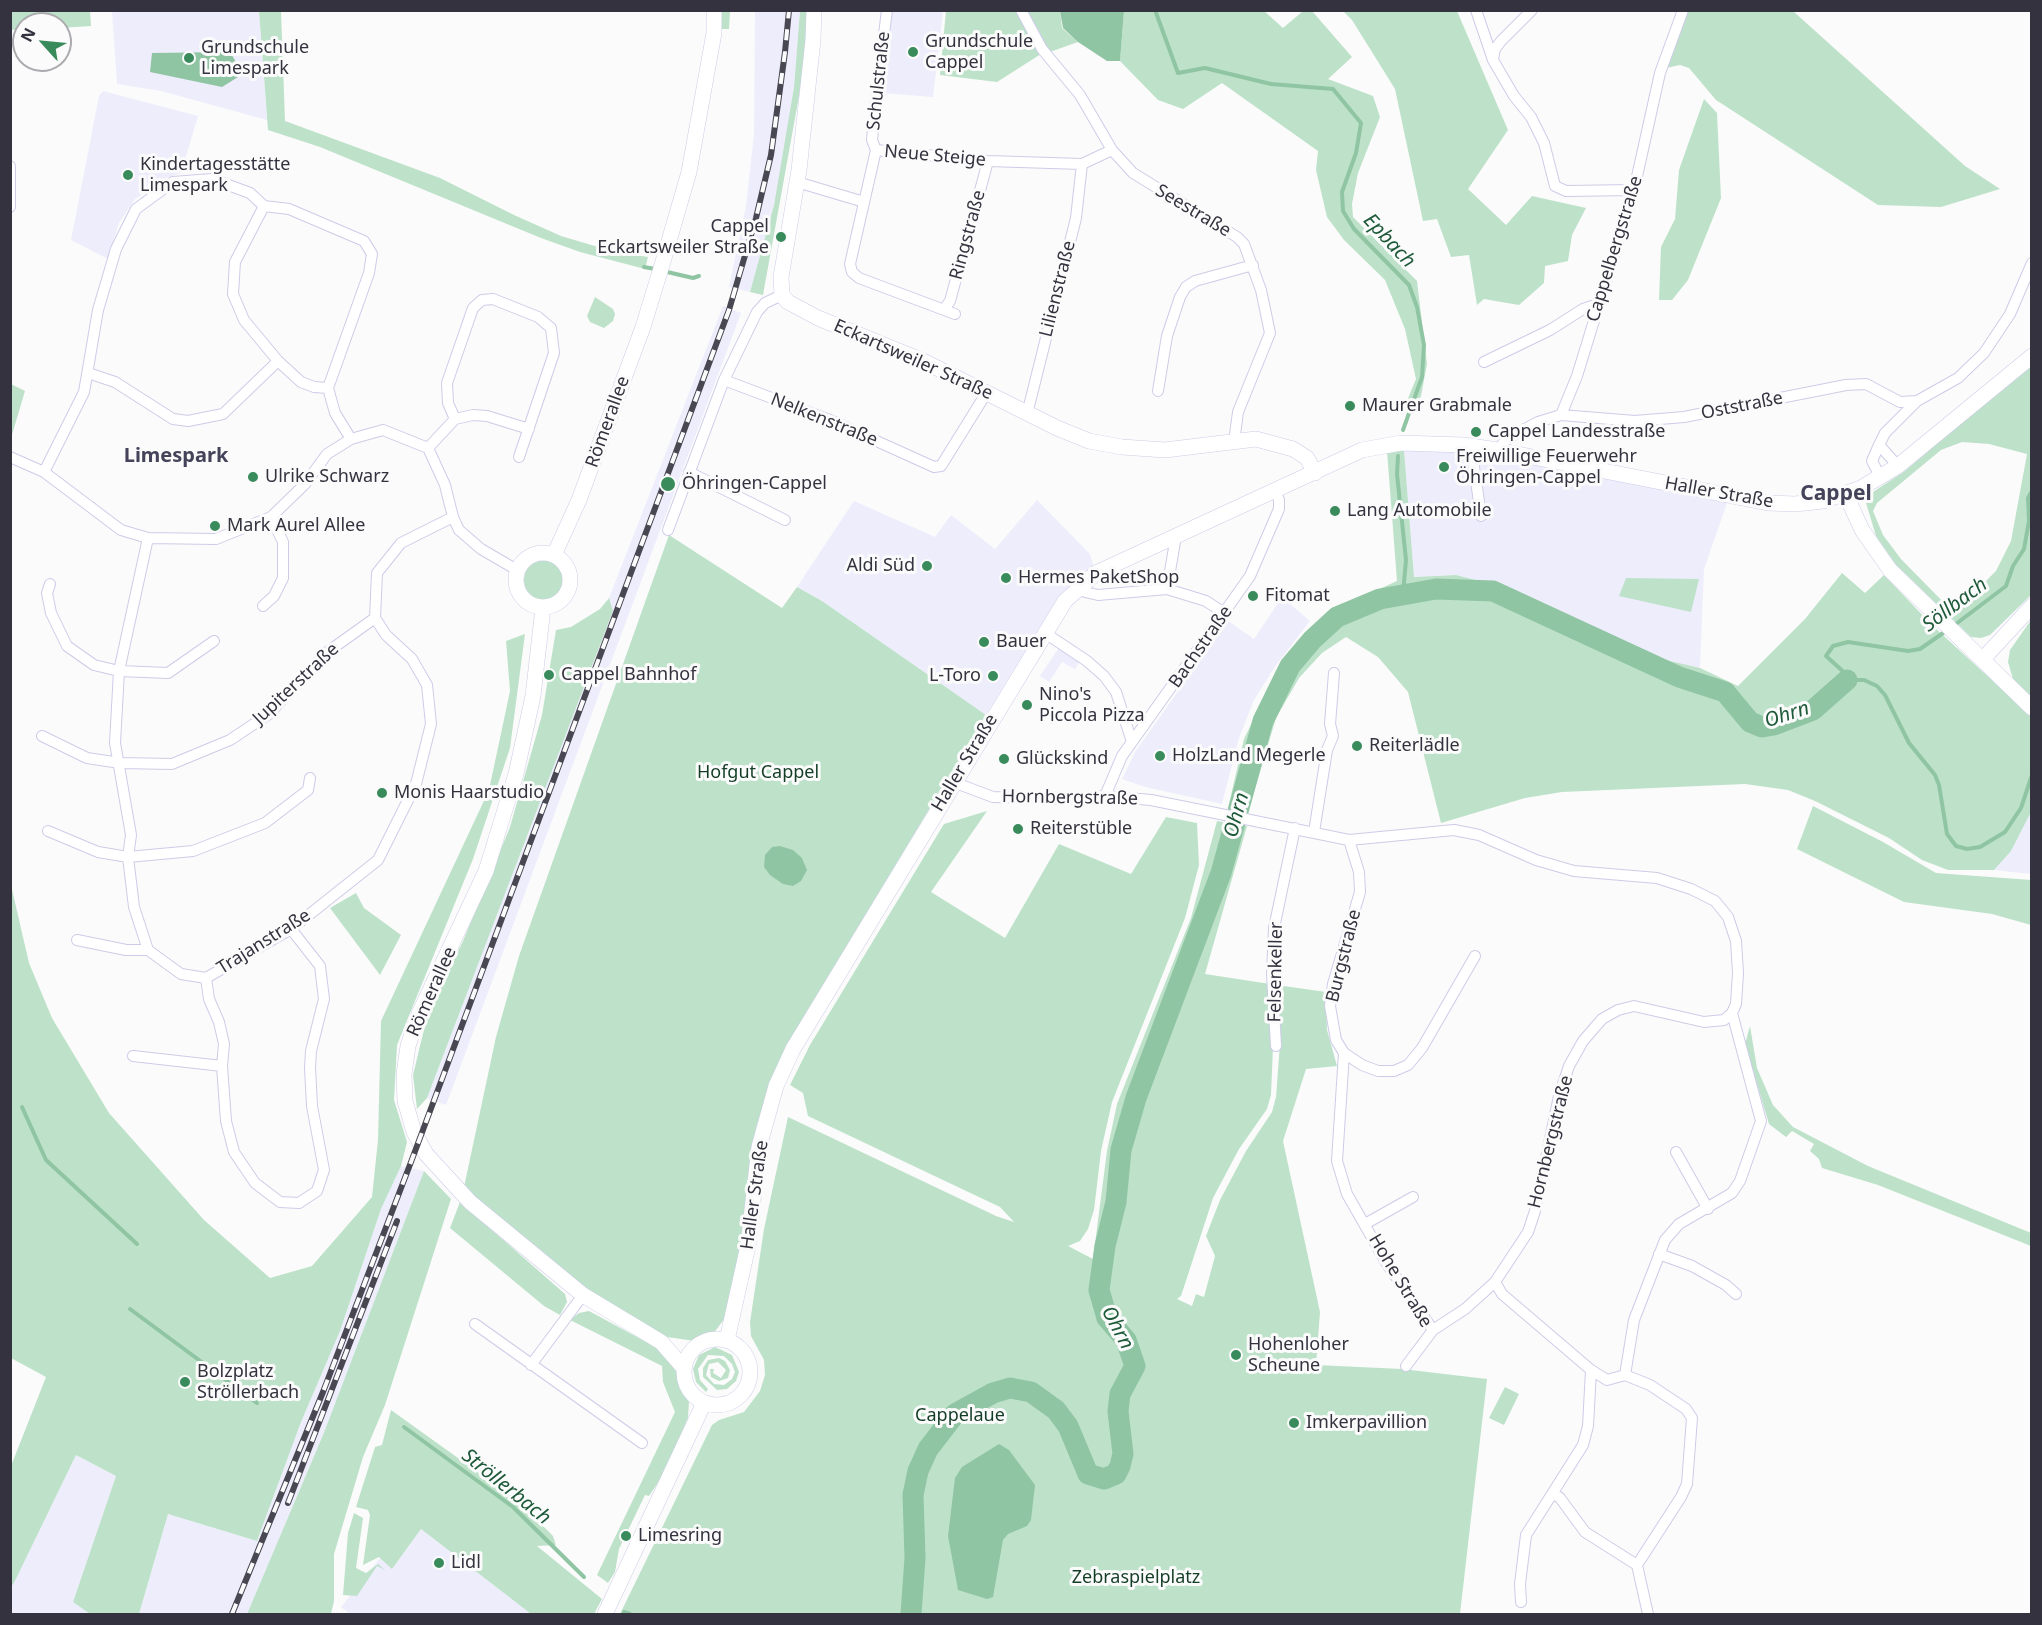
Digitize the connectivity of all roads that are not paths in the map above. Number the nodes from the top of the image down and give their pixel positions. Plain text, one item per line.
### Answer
1 (714, 10) edge
2 (814, 10) edge
3 (887, 10) edge
4 (1021, 10) edge
5 (1476, 10) edge
6 (1532, 10) edge
7 (1683, 10) edge
8 (1493, 60) junction
9 (876, 150) junction
10 (1112, 150) junction
11 (988, 161) junction
12 (1082, 164) junction
13 (10, 166) edge
14 (797, 182) junction
15 (1634, 190) junction
16 (864, 202) junction
17 (264, 206) junction
18 (10, 207) edge
19 (2031, 263) edge
20 (1253, 265) junction
21 (782, 295) junction
22 (1598, 304) junction
23 (2031, 356) edge
24 (278, 361) junction
25 (1484, 362) dead end
26 (88, 373) junction
27 (724, 380) junction
28 (328, 388) junction
29 (1158, 391) dead end
30 (987, 392) junction
31 (1917, 401) junction
32 (1027, 414) junction
33 (1561, 415) junction
34 (454, 419) junction
35 (529, 429) junction
36 (351, 439) junction
37 (1234, 442) junction
38 (1879, 445) junction
39 (1471, 446) junction
40 (428, 448) junction
41 (1497, 450) junction
42 (10, 457) edge
43 (519, 457) dead end
44 (1898, 466) junction
45 (44, 472) junction
46 (689, 472) junction
47 (1315, 472) junction
48 (1881, 478) junction
49 (1275, 490) junction
50 (1846, 495) junction
51 (1480, 516) dead end
52 (271, 517) junction
53 (453, 517) junction
54 (785, 520) dead end
55 (668, 530) dead end
56 (1176, 536) junction
57 (148, 538) junction
58 (554, 555) junction
59 (517, 570) junction
60 (50, 584) dead end
61 (1080, 588) junction
62 (1167, 590) junction
63 (263, 606) dead end
64 (2031, 606) edge
65 (543, 608) junction
66 (1224, 613) junction
67 (375, 618) junction
68 (1045, 633) junction
69 (214, 641) dead end
70 (1983, 659) junction
71 (119, 671) junction
72 (1334, 673) dead end
73 (2031, 708) edge
74 (42, 736) dead end
75 (1132, 742) junction
76 (120, 763) junction
77 (310, 778) dead end
78 (953, 782) junction
79 (1105, 796) junction
80 (1295, 828) junction
81 (48, 831) dead end
82 (1314, 832) junction
83 (1349, 840) junction
84 (128, 857) junction
85 (291, 929) junction
86 (77, 939) dead end
87 (148, 950) junction
88 (1475, 957) dead end
89 (206, 978) junction
90 (1732, 1013) junction
91 (1276, 1046) dead end
92 (1344, 1053) junction
93 (133, 1056) dead end
94 (222, 1066) junction
95 (1676, 1152) dead end
96 (1413, 1197) dead end
97 (1708, 1209) junction
98 (1365, 1224) junction
99 (1659, 1254) junction
100 (1495, 1282) junction
101 (1736, 1294) dead end
102 (583, 1295) junction
103 (475, 1324) dead end
104 (1433, 1330) junction
105 (727, 1340) junction
106 (661, 1342) junction
107 (693, 1348) junction
108 (531, 1365) junction
109 (1406, 1366) dead end
110 (683, 1368) junction
111 (1591, 1370) junction
112 (1625, 1375) junction
113 (704, 1403) junction
114 (642, 1443) dead end
115 (1553, 1493) junction
116 (1637, 1565) junction
117 (1521, 1602) dead end
118 (605, 1614) edge
119 (1648, 1614) edge

1 - 58 street, Römerallee
2 - 14 street
3 - 9 street, Schulstraße
4 - 10 street, Seestraße
5 - 8 street
6 - 8 street
7 - 15 street, Cappelbergstraße
8 - 15 street
9 - 11 street, Neue Steige
9 - 16 street, Neue Steige
10 - 12 street, Neue Steige
10 - 20 street, Seestraße
11 - 12 street, Neue Steige
11 - 16 street, Ringstraße
12 - 32 street, Lilienstraße
13 - 18 street
14 - 16 street
14 - 21 street
15 - 22 street, Cappelbergstraße
17 - 24 street
17 - 26 street
17 - 28 street
19 - 31 street
20 - 29 street
20 - 37 street, Seestraße
21 - 27 street
21 - 30 street, Eckartsweiler Straße
22 - 25 street
22 - 33 street, Cappelbergstraße
23 - 44 street, Haller Straße
24 - 26 street
24 - 28 street
26 - 45 street
27 - 30 street, Nelkenstraße
27 - 46 street
28 - 36 street
30 - 32 street, Eckartsweiler Straße
31 - 33 street, Oststraße
31 - 38 street
32 - 37 street, Eckartsweiler Straße
33 - 41 street
34 - 35 street
34 - 35 street
34 - 40 street
35 - 43 street
36 - 40 street
36 - 52 street
37 - 47 street, Eckartsweiler Straße
38 - 44 street
38 - 48 street
39 - 41 street, Haller Straße
39 - 47 street, Haller Straße
39 - 51 street
40 - 53 street
41 - 50 street, Haller Straße
42 - 45 street
44 - 48 street, Haller Straße
45 - 57 street
46 - 54 street
46 - 55 street
47 - 49 street, Haller Straße
48 - 50 street, Haller Straße
49 - 56 street, Haller Straße
49 - 66 street, Bachstraße
50 - 70 street
52 - 57 street
52 - 63 street
53 - 59 street
53 - 67 street
56 - 61 street, Haller Straße
56 - 62 street
57 - 71 street
58 - 59 street
58 - 65 street
59 - 65 street
60 - 71 street
61 - 62 street
61 - 68 street, Haller Straße
62 - 66 street
64 - 70 street
65 - 102 street, Römerallee
66 - 75 street, Bachstraße
67 - 76 street, Jupiterstraße
67 - 85 street, Trajanstraße
68 - 75 street
68 - 78 street, Haller Straße
69 - 71 street
70 - 73 street
71 - 76 street
72 - 82 street
74 - 76 street, Jupiterstraße
75 - 79 street, Bachstraße
76 - 84 street
77 - 84 street
78 - 79 street, Hornbergstraße
78 - 105 street, Haller Straße
79 - 80 street, Hornbergstraße
80 - 82 street
80 - 91 street, Felsenkeller
81 - 84 street
82 - 83 street
83 - 90 street
83 - 92 street, Burgstraße
84 - 87 street
85 - 89 street, Trajanstraße
85 - 94 street
86 - 87 street
87 - 89 street, Trajanstraße
88 - 92 street
89 - 94 street
90 - 97 street
90 - 100 street, Hornbergstraße
92 - 98 street, Hohe Straße
93 - 94 street
95 - 97 street
96 - 98 street, Hohe Straße
97 - 99 street
98 - 104 street, Hohe Straße
99 - 101 street
99 - 112 street
100 - 104 street, Hornbergstraße
100 - 111 street
102 - 106 street, Römerallee
102 - 108 street
103 - 108 street
104 - 109 street, Hohe Straße
105 - 107 street
105 - 113 street
106 - 107 street, Römerallee
106 - 110 street, Römerallee
107 - 110 street
108 - 114 street
110 - 113 street
111 - 112 street
111 - 115 street
112 - 116 street
113 - 118 street
115 - 116 street
115 - 117 street
116 - 119 street

